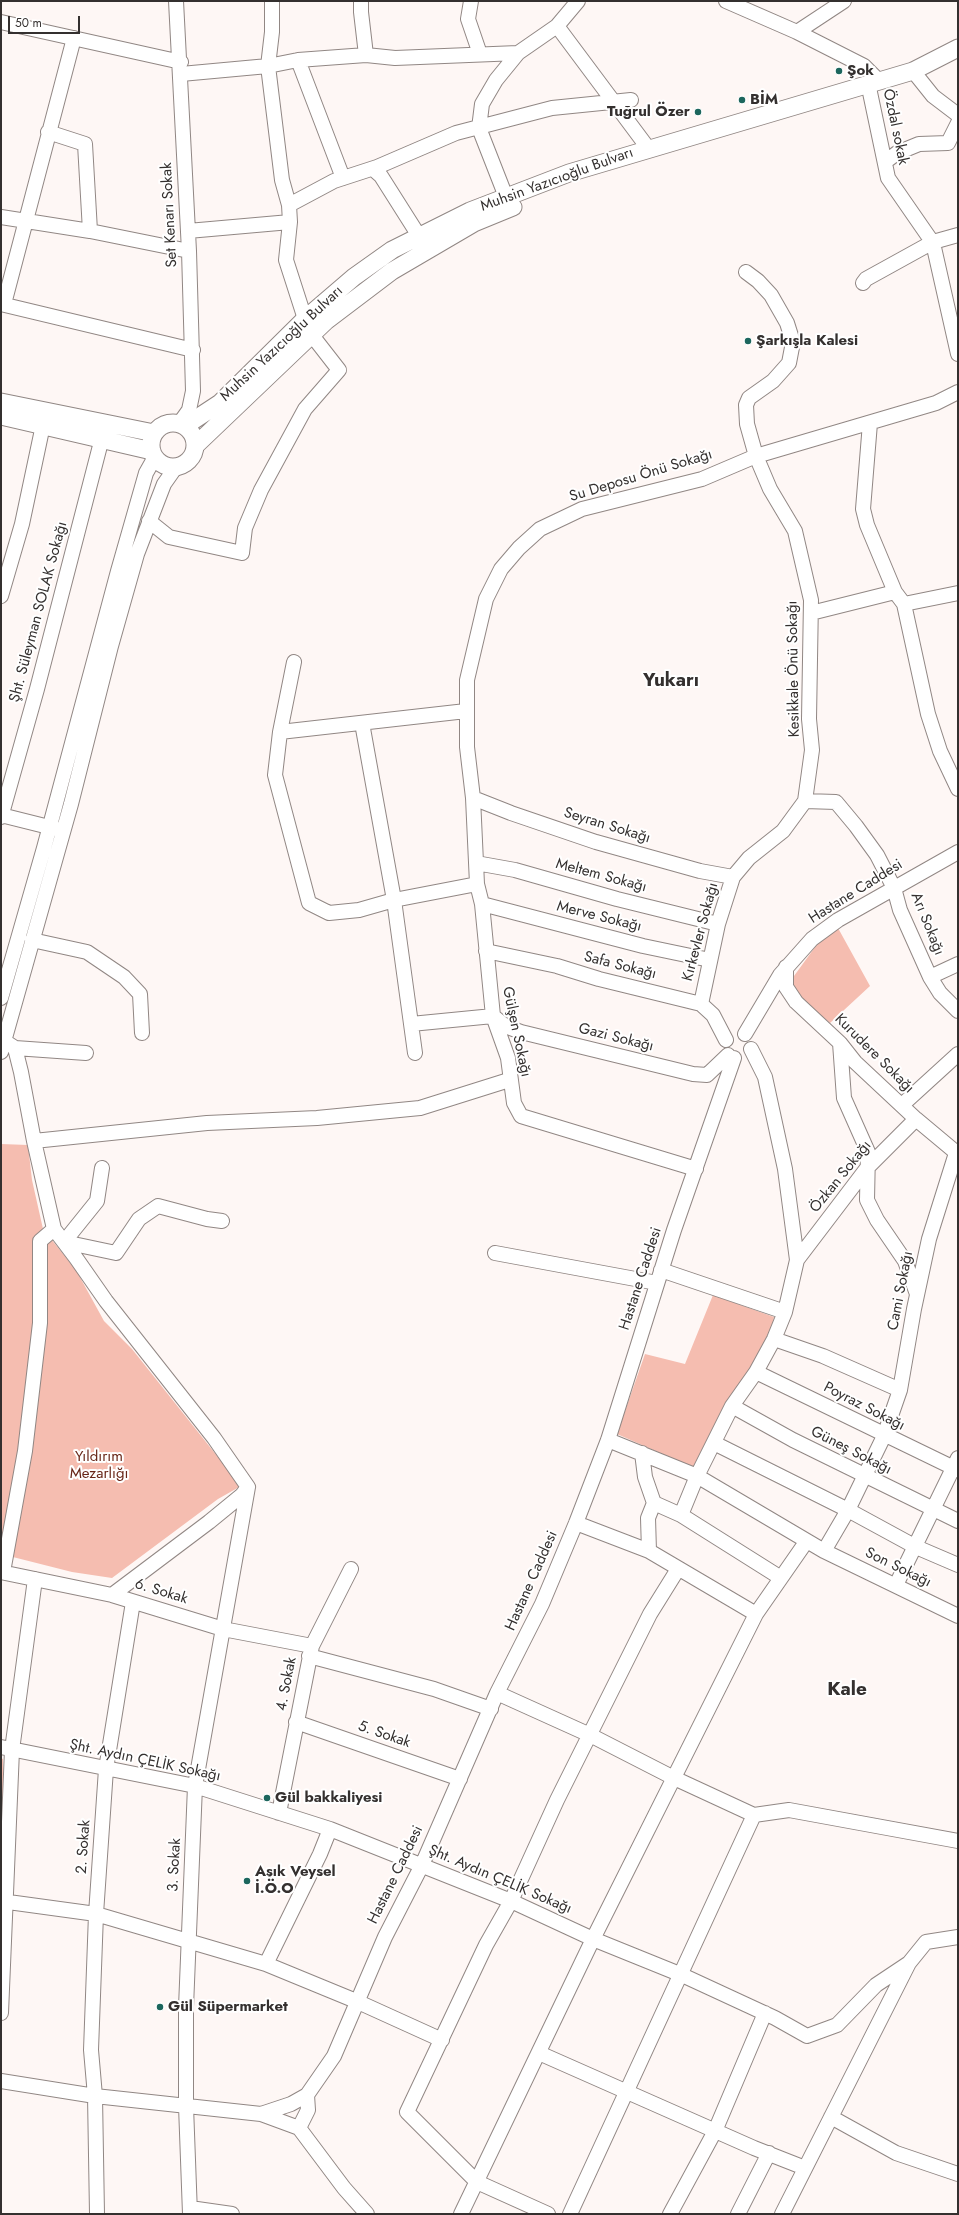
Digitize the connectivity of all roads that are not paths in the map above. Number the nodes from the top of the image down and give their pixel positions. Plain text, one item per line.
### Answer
1 (176, 1) edge
2 (272, 1) edge
3 (362, 1) edge
4 (471, 1) edge
5 (578, 1) edge
6 (726, 1) edge
7 (844, 1) edge
8 (1, 22) edge
9 (557, 26) junction
10 (797, 32) junction
11 (74, 38) junction
12 (958, 48) edge
13 (518, 53) junction
14 (480, 54) junction
15 (366, 55) junction
16 (298, 60) junction
17 (268, 66) junction
18 (181, 68) junction
19 (912, 71) junction
20 (873, 82) junction
21 (631, 100) dead end
22 (613, 101) junction
23 (958, 115) edge
24 (958, 124) edge
25 (479, 128) junction
26 (48, 132) junction
27 (648, 148) junction
28 (885, 162) junction
29 (373, 168) junction
30 (343, 178) junction
31 (506, 197) junction
32 (289, 205) junction
33 (1, 217) edge
34 (27, 221) junction
35 (290, 222) junction
36 (90, 230) junction
37 (188, 231) junction
38 (958, 235) edge
39 (419, 236) junction
40 (933, 242) junction
41 (189, 251) junction
42 (746, 272) dead end
43 (863, 283) dead end
44 (3, 304) edge
45 (308, 327) junction
46 (192, 350) junction
47 (958, 354) edge
48 (958, 392) edge
49 (1, 402) edge
50 (1, 416) edge
51 (870, 423) junction
52 (43, 425) junction
53 (182, 425) junction
54 (154, 433) junction
55 (102, 438) junction
56 (195, 446) junction
57 (153, 454) junction
58 (756, 456) junction
59 (176, 466) junction
60 (149, 521) junction
61 (895, 592) junction
62 (958, 593) edge
63 (1, 596) edge
64 (904, 604) junction
65 (810, 613) junction
66 (294, 662) dead end
67 (466, 711) junction
68 (362, 723) junction
69 (280, 732) junction
70 (467, 746) joint
71 (958, 789) edge
72 (473, 798) junction
73 (805, 801) junction
74 (1, 816) edge
75 (49, 826) junction
76 (63, 830) junction
77 (958, 852) edge
78 (476, 863) junction
79 (734, 877) junction
80 (477, 884) junction
81 (894, 888) junction
82 (394, 900) junction
83 (482, 904) junction
84 (718, 924) junction
85 (32, 940) junction
86 (486, 951) junction
87 (710, 960) junction
88 (958, 964) edge
89 (786, 966) junction
90 (930, 977) junction
91 (1, 998) edge
92 (702, 1004) junction
93 (958, 1011) edge
94 (493, 1016) junction
95 (411, 1024) junction
96 (142, 1033) dead end
97 (745, 1034) junction
98 (726, 1040) junction
99 (5, 1044) edge
100 (840, 1044) junction
101 (751, 1050) junction
102 (86, 1053) dead end
103 (415, 1053) dead end
104 (958, 1054) edge
105 (731, 1057) junction
106 (509, 1080) junction
107 (902, 1106) junction
108 (916, 1119) junction
109 (34, 1140) junction
110 (957, 1153) edge
111 (102, 1168) dead end
112 (867, 1168) junction
113 (696, 1169) junction
114 (222, 1220) dead end
115 (54, 1229) junction
116 (64, 1242) junction
117 (495, 1253) dead end
118 (797, 1260) junction
119 (659, 1277) junction
120 (917, 1294) junction
121 (785, 1312) junction
122 (774, 1339) junction
123 (756, 1372) junction
124 (900, 1390) junction
125 (732, 1406) junction
126 (884, 1436) junction
127 (608, 1440) junction
128 (714, 1443) junction
129 (642, 1453) junction
130 (956, 1466) edge
131 (697, 1476) junction
132 (863, 1476) junction
133 (248, 1487) junction
134 (654, 1504) junction
135 (848, 1510) junction
136 (934, 1510) junction
137 (681, 1515) junction
138 (958, 1521) edge
139 (576, 1523) junction
140 (806, 1542) junction
141 (916, 1547) junction
142 (649, 1551) junction
143 (824, 1551) junction
144 (958, 1565) edge
145 (351, 1569) dead end
146 (678, 1569) junction
147 (2, 1572) edge
148 (781, 1578) junction
149 (35, 1579) junction
150 (896, 1585) junction
151 (112, 1595) junction
152 (133, 1602) junction
153 (756, 1614) junction
154 (958, 1616) edge
155 (223, 1629) junction
156 (311, 1651) junction
157 (497, 1693) junction
158 (491, 1709) junction
159 (296, 1722) junction
160 (590, 1734) junction
161 (7, 1748) edge
162 (106, 1769) junction
163 (674, 1778) junction
164 (460, 1779) junction
165 (195, 1786) junction
166 (279, 1813) junction
167 (754, 1815) junction
168 (330, 1829) junction
169 (958, 1841) edge
170 (422, 1865) junction
171 (511, 1901) junction
172 (3, 1902) edge
173 (96, 1914) junction
174 (958, 1937) edge
175 (593, 1938) junction
176 (188, 1940) junction
177 (266, 1964) junction
178 (909, 1964) junction
179 (682, 1975) junction
180 (356, 2001) junction
181 (1, 2012) edge
182 (765, 2013) junction
183 (442, 2040) junction
184 (539, 2053) junction
185 (1, 2081) edge
186 (627, 2092) junction
187 (306, 2095) junction
188 (95, 2096) junction
189 (186, 2106) junction
190 (261, 2114) junction
191 (831, 2118) junction
192 (299, 2128) junction
193 (715, 2131) junction
194 (768, 2153) junction
195 (805, 2168) junction
196 (958, 2174) edge
197 (477, 2182) junction
198 (190, 2211) edge
199 (97, 2214) edge
200 (232, 2214) edge
201 (368, 2214) edge
202 (461, 2214) edge
203 (548, 2214) edge
204 (570, 2214) edge
205 (670, 2214) edge
206 (738, 2214) edge
207 (782, 2214) edge

1 - 18 street, Set Kenarı Sokak
2 - 17 street
3 - 15 street
4 - 14 street
5 - 9 street
6 - 10 street
7 - 10 street
8 - 11 street
9 - 13 street
9 - 22 street
10 - 20 street
11 - 18 street
11 - 26 street
12 - 19 main road
13 - 14 street
13 - 25 street
14 - 15 street
15 - 16 street
16 - 17 street
16 - 30 street
17 - 18 street
17 - 32 street
18 - 37 street, Set Kenarı Sokak
19 - 20 main road
19 - 23 street
20 - 27 main road
20 - 28 street, Özdal sokak
21 - 22 street
22 - 25 street
22 - 27 street
24 - 28 street
25 - 29 street
25 - 31 street
26 - 34 street
26 - 36 street
27 - 31 main road, Muhsin Yazıcıoğlu Bulvarı
27 - 45 main road, Muhsin Yazıcıoğlu Bulvarı
28 - 40 street, Özdal sokak
29 - 30 street
29 - 39 street
30 - 32 street
31 - 39 main road, Muhsin Yazıcıoğlu Bulvarı
32 - 35 street
33 - 34 street
34 - 36 street
34 - 44 street
35 - 37 street
35 - 45 street
36 - 41 street
37 - 41 street, Set Kenarı Sokak
38 - 40 street
39 - 45 main road, Muhsin Yazıcıoğlu Bulvarı
40 - 43 street
40 - 47 street, Özdal sokak
41 - 46 street, Set Kenarı Sokak
42 - 58 street, Kesikkale Önü Sokağı
44 - 46 street
45 - 53 main road, Muhsin Yazıcıoğlu Bulvarı
45 - 56 main road, Muhsin Yazıcıoğlu Bulvarı
45 - 60 street
46 - 53 street, Set Kenarı Sokak
48 - 51 street, Su Deposu Önü Sokağı
49 - 54 main road
50 - 52 main road
51 - 58 street, Su Deposu Önü Sokağı
51 - 61 street
52 - 55 main road
52 - 63 street
53 - 54 main road
53 - 56 main road
54 - 57 main road
55 - 57 main road
55 - 74 street, Şht. Süleyman SOLAK Sokağı
56 - 59 main road
57 - 59 main road
57 - 75 street
58 - 65 street, Kesikkale Önü Sokağı
58 - 67 street, Su Deposu Önü Sokağı
59 - 60 street
60 - 76 street
61 - 64 street
61 - 65 street
62 - 64 street
64 - 71 street
65 - 73 street, Kesikkale Önü Sokağı
66 - 69 street
67 - 68 street
67 - 70 street, Su Deposu Önü Sokağı
68 - 69 street
68 - 82 street
69 - 82 street
70 - 72 street, Gülşen Sokağı
72 - 78 street, Gülşen Sokağı
72 - 79 street, Seyran Sokağı
73 - 79 street, Kırkevler Sokağı
73 - 81 street, Arı Sokağı
74 - 75 street
75 - 76 street
75 - 91 street
76 - 85 street
77 - 81 street, Hastane Caddesi
78 - 80 street, Gülşen Sokağı
78 - 84 street, Meltem Sokağı
79 - 84 street, Kırkevler Sokağı
80 - 82 street
80 - 83 street, Gülşen Sokağı
81 - 89 street, Hastane Caddesi
81 - 90 street, Arı Sokağı
82 - 95 street
83 - 86 street, Gülşen Sokağı
83 - 87 street, Merve Sokağı
84 - 87 street, Kırkevler Sokağı
85 - 96 street
85 - 99 street
86 - 92 street, Safa Sokağı
86 - 94 street, Gülşen Sokağı
87 - 92 street, Kırkevler Sokağı
88 - 90 street
89 - 97 street, Hastane Caddesi
89 - 100 street, Kurudere Sokağı
90 - 93 street, Arı Sokağı
92 - 98 street
94 - 95 street
94 - 105 street, Gazi Sokağı
94 - 106 street, Gülşen Sokağı
95 - 103 street
97 - 98 street
97 - 101 street
98 - 105 street
99 - 102 street
99 - 109 street
100 - 107 street, Kurudere Sokağı
100 - 112 street
101 - 105 street
101 - 118 street
104 - 107 street
105 - 113 street, Hastane Caddesi
106 - 109 street
106 - 113 street, Gülşen Sokağı
107 - 108 street, Kurudere Sokağı
108 - 110 street, Kurudere Sokağı
108 - 112 street, Özkan Sokağı
109 - 115 street
110 - 120 street, Cami Sokağı
111 - 116 street
112 - 118 street, Özkan Sokağı
112 - 120 street
113 - 119 street, Hastane Caddesi
114 - 116 street
115 - 116 street
115 - 147 street
116 - 133 street
117 - 119 street
118 - 121 street
119 - 121 street
119 - 127 street, Hastane Caddesi
120 - 124 street, Cami Sokağı
121 - 122 street
122 - 123 street
122 - 124 street
123 - 125 street
123 - 126 street, Poyraz Sokağı
124 - 126 street, Cami Sokağı
125 - 128 street
125 - 132 street, Güneş Sokağı
126 - 130 street, Poyraz Sokağı
126 - 132 street, Cami Sokağı
127 - 129 street, Son Sokağı
127 - 139 street, Hastane Caddesi
128 - 131 street
128 - 135 street
129 - 131 street, Son Sokağı
129 - 134 street
130 - 136 street
131 - 137 street
131 - 140 street, Son Sokağı
132 - 135 street, Cami Sokağı
132 - 136 street, Güneş Sokağı
133 - 151 street
133 - 155 street, 3. Sokak
134 - 137 street
134 - 142 street
135 - 141 street
135 - 143 street, Cami Sokağı
136 - 138 street, Güneş Sokağı
136 - 141 street
137 - 148 street
139 - 142 street
139 - 157 street, Hastane Caddesi
140 - 143 street, Son Sokağı
140 - 148 street
141 - 144 street
141 - 150 street
142 - 146 street
143 - 150 street, Son Sokağı
145 - 156 street, 4. Sokak
146 - 153 street
146 - 160 street
147 - 149 street, 6. Sokak
148 - 153 street
149 - 151 street, 6. Sokak
149 - 161 street
150 - 154 street, Son Sokağı
151 - 152 street, 6. Sokak
152 - 155 street, 6. Sokak
152 - 162 street, 2. Sokak
153 - 163 street
155 - 156 street, 6. Sokak
155 - 165 street, 3. Sokak
156 - 158 street, 6. Sokak
156 - 159 street, 4. Sokak
157 - 158 street, Hastane Caddesi
157 - 160 street
158 - 164 street, Hastane Caddesi
159 - 164 street, 5. Sokak
159 - 166 street, 4. Sokak
160 - 163 street
160 - 171 street
161 - 162 street, Şht. Aydın ÇELİK Sokağı
161 - 172 street
162 - 165 street, Şht. Aydın ÇELİK Sokağı
162 - 173 street, 2. Sokak
163 - 167 street
163 - 175 street
164 - 170 street, Hastane Caddesi
165 - 166 street, Şht. Aydın ÇELİK Sokağı
165 - 176 street, 3. Sokak
166 - 168 street, Şht. Aydın ÇELİK Sokağı
167 - 169 street
167 - 179 street
168 - 170 street, Şht. Aydın ÇELİK Sokağı
168 - 177 street
170 - 171 street, Şht. Aydın ÇELİK Sokağı
170 - 180 street, Hastane Caddesi
171 - 175 street, Şht. Aydın ÇELİK Sokağı
171 - 183 street
172 - 173 street
172 - 181 street
173 - 176 street
173 - 188 street, 2. Sokak
174 - 178 street
175 - 179 street, Şht. Aydın ÇELİK Sokağı
175 - 184 street
176 - 177 street
176 - 189 street, 3. Sokak
177 - 180 street
178 - 182 street, Şht. Aydın ÇELİK Sokağı
178 - 191 street
179 - 182 street, Şht. Aydın ÇELİK Sokağı
179 - 186 street
180 - 183 street
180 - 187 street, Hastane Caddesi
182 - 193 street
183 - 197 street
184 - 186 street
184 - 197 street
185 - 188 street
186 - 193 street
186 - 204 street
187 - 190 street
187 - 192 street
188 - 189 street
188 - 199 street, 2. Sokak
189 - 190 street
189 - 198 street, 3. Sokak
190 - 192 street
191 - 195 street
191 - 196 street
192 - 201 street
193 - 194 street
193 - 205 street
194 - 195 street
194 - 206 street
195 - 207 street
197 - 202 street
197 - 203 street
198 - 200 street

